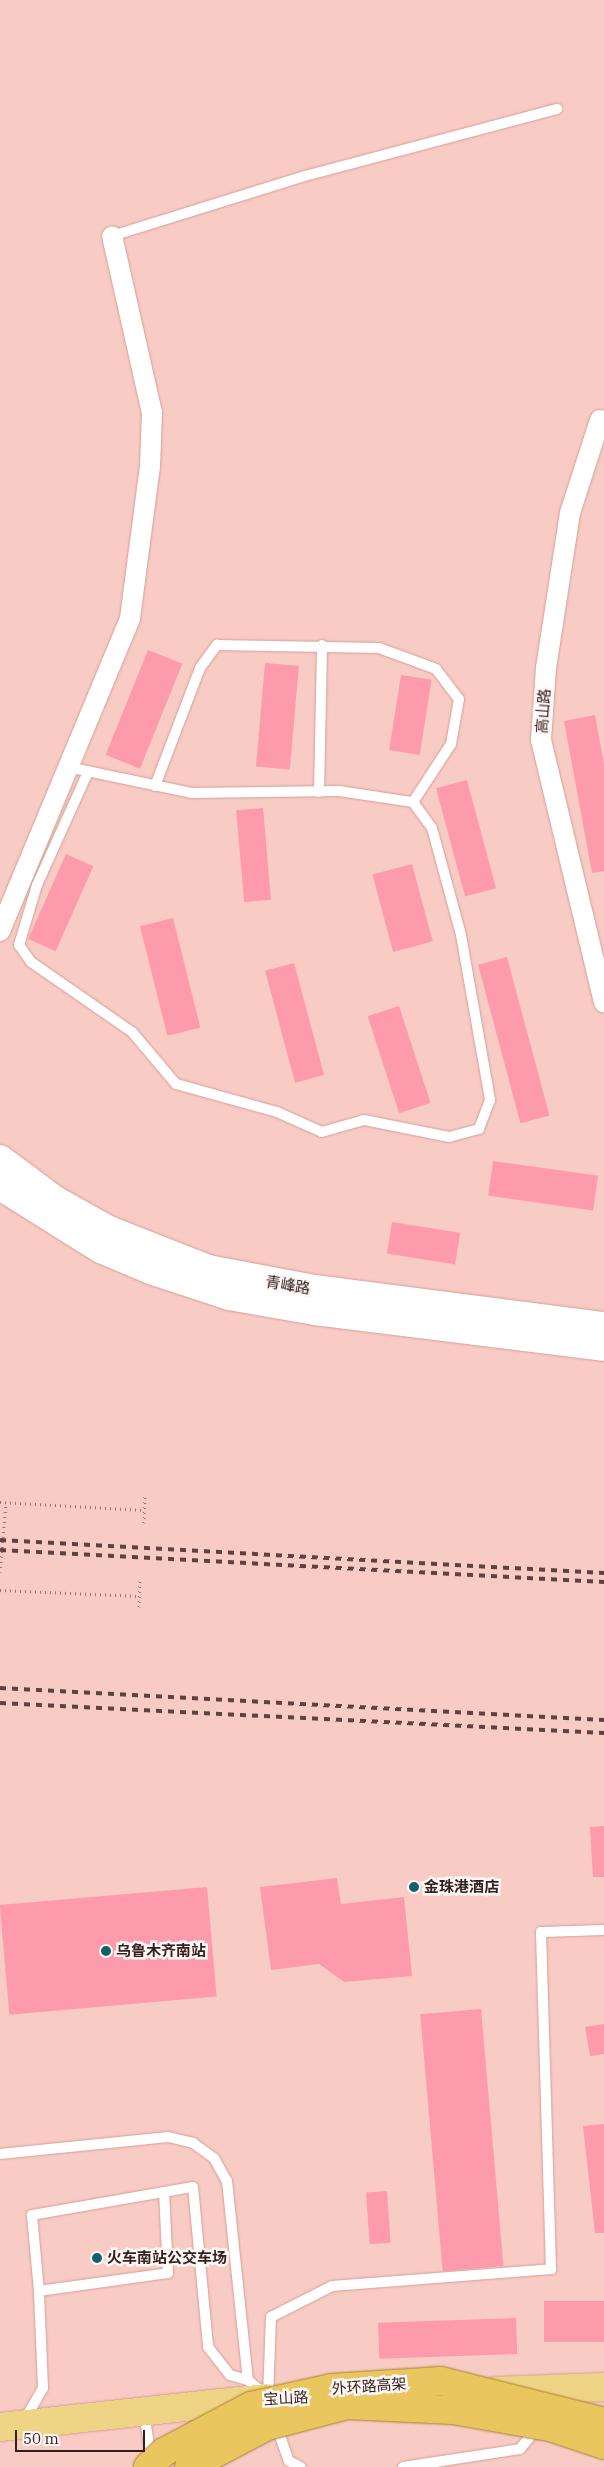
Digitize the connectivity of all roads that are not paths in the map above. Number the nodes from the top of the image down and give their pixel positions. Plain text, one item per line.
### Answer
1 (557, 109) dead end
2 (112, 236) joint
3 (600, 420) dead end
4 (322, 645) junction
5 (68, 767) junction
6 (88, 772) junction
7 (155, 786) junction
8 (319, 792) junction
9 (413, 802) junction
10 (0, 931) edge
11 (604, 1002) edge
12 (0, 1158) edge
13 (0, 1186) edge
14 (604, 1326) edge
15 (604, 1346) edge
16 (604, 1930) edge
17 (0, 2154) edge
18 (164, 2192) junction
19 (39, 2291) junction
20 (248, 2380) junction
21 (604, 2387) edge
22 (268, 2398) junction
23 (144, 2413) junction
24 (604, 2422) edge
25 (11, 2426) edge
26 (604, 2445) edge
27 (149, 2460) edge
28 (189, 2467) edge
29 (302, 2467) edge
30 (403, 2467) edge

1 - 2 lane
2 - 5 street
3 - 11 street, 高山路
4 - 7 lane
4 - 8 lane
4 - 9 lane
5 - 6 lane
5 - 10 street
6 - 7 lane
6 - 9 lane
7 - 8 lane
8 - 9 lane
12 - 14 main road, 青峰路
13 - 15 main road, 青峰路
16 - 22 lane
17 - 20 lane
18 - 19 lane
18 - 19 lane
18 - 20 lane
19 - 25 lane
20 - 22 lane
21 - 22 main road, 宝山路
21 - 30 lane
22 - 23 main road, 宝山路
22 - 29 lane
23 - 25 main road, 宝山路
23 - 27 lane
24 - 27 highway, 外环路高架, bridge
26 - 28 highway, 外环路高架, bridge

